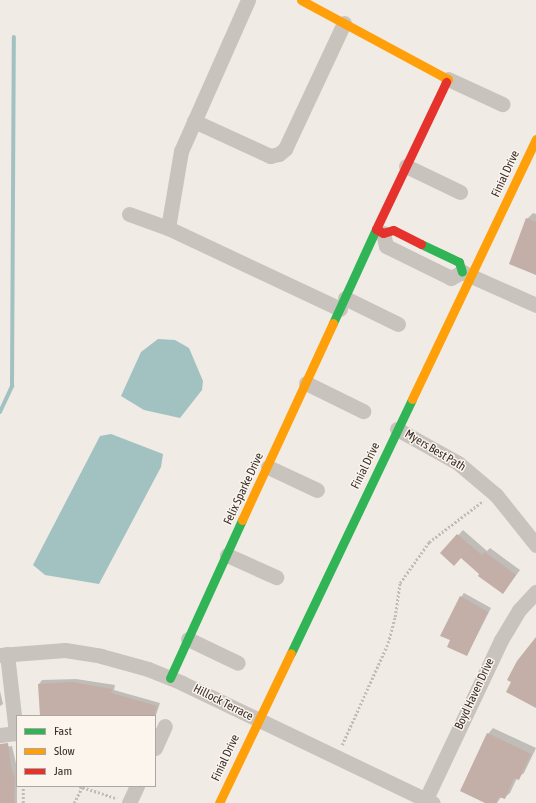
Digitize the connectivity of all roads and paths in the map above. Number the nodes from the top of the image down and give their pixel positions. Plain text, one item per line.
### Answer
1 (248, 0) edge
2 (300, 0) edge
3 (344, 23) junction
4 (448, 79) junction
5 (502, 104) dead end
6 (194, 121) junction
7 (536, 139) edge
8 (406, 166) junction
9 (460, 192) dead end
10 (129, 214) dead end
11 (168, 228) junction
12 (380, 231) junction
13 (467, 274) junction
14 (342, 304) junction
15 (536, 305) edge
16 (398, 324) dead end
17 (306, 384) junction
18 (363, 410) dead end
19 (397, 429) junction
20 (268, 467) junction
21 (317, 490) dead end
22 (483, 500) dead end
23 (536, 545) edge
24 (227, 555) junction
25 (276, 577) dead end
26 (536, 592) edge
27 (188, 639) junction
28 (4, 654) edge
29 (238, 663) dead end
30 (170, 678) junction
31 (257, 721) junction
32 (165, 726) dead end
33 (16, 733) edge
34 (0, 735) edge
35 (342, 745) dead end
36 (156, 746) edge
37 (23, 787) edge
38 (80, 787) edge
39 (83, 787) edge
40 (136, 787) edge
41 (126, 802) edge
42 (427, 802) edge
43 (23, 803) edge
44 (74, 803) edge
45 (219, 803) edge

1 - 6 street
2 - 3 street
3 - 4 street
3 - 6 street
4 - 5 street
4 - 8 street, Felix Sparke Drive
6 - 11 street
7 - 13 street, Finial Drive
8 - 9 street
8 - 12 street, Felix Sparke Drive
10 - 11 street
11 - 14 street
12 - 13 street
12 - 14 street, Felix Sparke Drive
13 - 15 street
13 - 19 street, Finial Drive
14 - 16 street
14 - 17 street, Felix Sparke Drive
17 - 18 street
17 - 20 street, Felix Sparke Drive
19 - 23 street, Myers Best Path
19 - 31 street, Finial Drive
20 - 21 street
20 - 24 street, Felix Sparke Drive
22 - 35 path
24 - 25 street
24 - 27 street, Felix Sparke Drive
26 - 42 street, Boyd Haven Drive
27 - 29 street
27 - 30 street, Felix Sparke Drive
28 - 30 street, Hillock Terrace
28 - 33 street
30 - 31 street, Hillock Terrace
31 - 42 street, Hillock Terrace
31 - 45 street, Finial Drive
32 - 36 street
33 - 34 street
37 - 43 path
38 - 44 path
39 - 41 path
40 - 41 street

